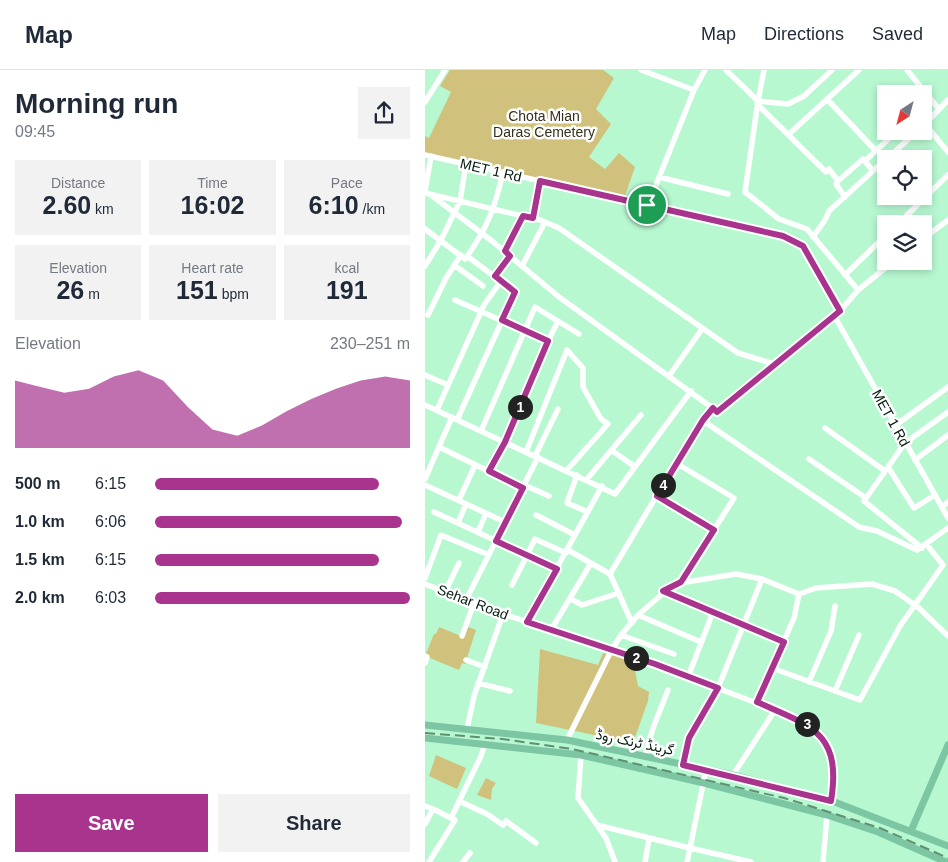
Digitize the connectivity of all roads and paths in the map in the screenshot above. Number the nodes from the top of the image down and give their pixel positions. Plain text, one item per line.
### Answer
1 (445, 70) edge
2 (641, 70) edge
3 (705, 70) edge
4 (726, 70) edge
5 (764, 70) edge
6 (832, 70) edge
7 (859, 70) edge
8 (907, 70) edge
9 (694, 90) junction
10 (827, 99) junction
11 (948, 100) edge
12 (425, 102) edge
13 (757, 102) junction
14 (938, 108) junction
15 (933, 114) edge
16 (789, 134) junction
17 (933, 134) edge
18 (888, 140) edge
19 (906, 140) edge
20 (895, 150) edge
21 (876, 151) junction
22 (948, 152) edge
23 (428, 156) edge
24 (865, 161) junction
25 (466, 164) junction
26 (877, 167) edge
27 (873, 171) junction
28 (503, 172) junction
29 (948, 175) edge
30 (659, 177) junction
31 (540, 181) junction
32 (838, 181) junction
33 (427, 193) edge
34 (728, 194) dead end
35 (845, 197) junction
36 (460, 201) junction
37 (647, 205) junction
38 (494, 209) junction
39 (455, 213) junction
40 (907, 215) edge
41 (523, 216) junction
42 (533, 218) junction
43 (948, 220) edge
44 (545, 222) junction
45 (425, 229) edge
46 (932, 232) edge
47 (483, 234) junction
48 (813, 237) junction
49 (441, 240) junction
50 (877, 244) edge
51 (507, 254) junction
52 (464, 256) junction
53 (454, 265) junction
54 (425, 266) edge
55 (522, 266) junction
56 (882, 270) edge
57 (845, 275) junction
58 (495, 276) junction
59 (501, 280) junction
60 (483, 286) dead end
61 (858, 290) junction
62 (455, 300) dead end
63 (482, 311) junction
64 (840, 311) junction
65 (427, 315) dead end
66 (835, 317) junction
67 (502, 320) junction
68 (557, 321) junction
69 (702, 329) junction
70 (525, 330) junction
71 (579, 334) dead end
72 (548, 341) junction
73 (774, 364) junction
74 (425, 375) edge
75 (669, 376) junction
76 (448, 385) junction
77 (948, 387) edge
78 (691, 391) junction
79 (425, 405) edge
80 (713, 408) junction
81 (558, 409) dead end
82 (437, 410) junction
83 (948, 412) edge
84 (641, 415) dead end
85 (454, 418) junction
86 (703, 420) junction
87 (896, 425) junction
88 (825, 428) dead end
89 (481, 431) junction
90 (948, 435) edge
91 (505, 442) junction
92 (905, 443) junction
93 (439, 447) junction
94 (611, 450) junction
95 (526, 452) junction
96 (537, 457) junction
97 (809, 459) dead end
98 (915, 460) junction
99 (676, 462) junction
100 (475, 465) junction
101 (634, 466) junction
102 (887, 469) junction
103 (567, 470) junction
104 (489, 471) junction
105 (577, 475) junction
106 (587, 479) junction
107 (425, 480) edge
108 (425, 485) edge
109 (602, 486) junction
110 (523, 487) junction
111 (935, 495) junction
112 (549, 496) dead end
113 (657, 496) junction
114 (866, 498) junction
115 (459, 500) junction
116 (948, 502) edge
117 (466, 504) junction
118 (942, 507) junction
119 (434, 512) dead end
120 (588, 512) junction
121 (487, 513) junction
122 (536, 515) dead end
123 (948, 518) edge
124 (505, 522) junction
125 (458, 523) junction
126 (948, 528) edge
127 (714, 530) junction
128 (478, 532) junction
129 (575, 535) junction
130 (496, 541) junction
131 (924, 546) junction
132 (567, 551) junction
133 (489, 555) junction
134 (528, 556) junction
135 (459, 563) dead end
136 (591, 563) junction
137 (557, 569) junction
138 (610, 574) junction
139 (425, 578) edge
140 (762, 579) junction
141 (681, 582) junction
142 (425, 584) edge
143 (512, 585) dead end
144 (663, 591) junction
145 (445, 592) junction
146 (619, 593) junction
147 (799, 594) junction
148 (571, 599) junction
149 (466, 600) junction
150 (474, 603) junction
151 (914, 605) junction
152 (835, 606) dead end
153 (713, 612) junction
154 (503, 614) junction
155 (638, 615) junction
156 (527, 622) junction
157 (632, 623) junction
158 (743, 625) junction
159 (551, 630) junction
160 (621, 634) junction
161 (859, 635) dead end
162 (461, 636) dead end
163 (948, 636) edge
164 (701, 642) junction
165 (784, 642) junction
166 (611, 650) junction
167 (674, 654) dead end
168 (425, 656) edge
169 (466, 660) dead end
170 (425, 663) edge
171 (485, 667) junction
172 (772, 668) junction
173 (687, 677) junction
174 (809, 682) junction
175 (478, 683) junction
176 (718, 688) junction
177 (668, 690) dead end
178 (510, 691) dead end
179 (835, 691) junction
180 (757, 702) junction
181 (775, 710) junction
182 (425, 725) edge
183 (467, 728) junction
184 (425, 738) edge
185 (567, 740) junction
186 (485, 744) junction
187 (948, 745) edge
188 (581, 755) junction
189 (645, 756) junction
190 (683, 765) junction
191 (707, 770) junction
192 (733, 775) junction
193 (703, 783) junction
194 (459, 801) junction
195 (831, 801) junction
196 (425, 806) edge
197 (433, 809) junction
198 (827, 815) junction
199 (451, 818) junction
200 (425, 824) edge
201 (597, 825) junction
202 (911, 831) junction
203 (649, 839) junction
204 (536, 843) dead end
205 (948, 846) edge
206 (690, 848) junction
207 (948, 850) edge
208 (470, 853) dead end
209 (465, 861) edge
210 (429, 862) edge
211 (615, 862) edge
212 (645, 862) edge
213 (687, 862) edge
214 (751, 862) edge
215 (823, 862) edge
216 (944, 862) edge

1 - 12 street
2 - 9 street
3 - 9 street
4 - 13 street
5 - 13 street
6 - 13 street
7 - 10 street
8 - 14 street
9 - 30 street
10 - 16 street
10 - 21 street
11 - 14 street
13 - 16 street
13 - 48 street
14 - 15 street
16 - 32 street
17 - 22 street
18 - 21 street
19 - 20 street
21 - 24 street
23 - 25 street, MET 1 Rd
23 - 33 street
24 - 27 street
24 - 32 street
25 - 28 street, MET 1 Rd
25 - 36 street
26 - 27 street
27 - 35 street
28 - 31 street, MET 1 Rd
28 - 38 street
29 - 40 street
30 - 34 street
30 - 37 street
31 - 37 street, MET 1 Rd
31 - 42 street
32 - 35 street
33 - 36 street
33 - 39 street
35 - 48 street
36 - 38 street
36 - 39 street
37 - 64 street, MET 1 Rd
38 - 41 street
38 - 47 street
39 - 47 street
39 - 49 street
41 - 42 street
41 - 51 street
42 - 44 street
43 - 46 street
44 - 55 street
44 - 69 street
45 - 49 street
47 - 51 street
47 - 52 street
48 - 57 street
49 - 52 street
49 - 54 street
50 - 57 street
51 - 55 street
51 - 58 street
52 - 53 street
52 - 58 street
53 - 60 street
53 - 65 street
55 - 75 street
56 - 61 street
57 - 61 street
58 - 59 street
59 - 63 street
59 - 67 street
61 - 64 street
62 - 63 street
63 - 67 street
63 - 76 street
64 - 66 street
66 - 73 street
66 - 87 street, MET 1 Rd
67 - 70 street
67 - 85 street
68 - 70 street
68 - 71 street
68 - 72 street
69 - 73 street
69 - 75 street
70 - 72 street
70 - 89 street
72 - 91 street
73 - 80 street
74 - 76 street
75 - 78 street
76 - 82 street
77 - 87 street
78 - 80 street
78 - 101 street
79 - 82 street
80 - 86 street
81 - 96 street
82 - 85 street
83 - 92 street
84 - 94 street
85 - 89 street
85 - 93 street
86 - 99 street
86 - 131 street
87 - 92 street, MET 1 Rd
88 - 102 street
89 - 91 street
90 - 98 street
91 - 95 street
91 - 104 street
92 - 98 street, MET 1 Rd
92 - 102 street
93 - 100 street
93 - 107 street
94 - 101 street
94 - 106 street
95 - 96 street
95 - 103 street
96 - 103 street
96 - 110 street
97 - 114 street
98 - 111 street, MET 1 Rd
99 - 113 street
99 - 127 street
100 - 104 street
100 - 115 street
101 - 109 street
102 - 111 street
102 - 114 street
103 - 105 street
104 - 110 street
105 - 106 street
105 - 120 street
106 - 109 street
108 - 115 street
109 - 120 street
110 - 112 street
110 - 124 street
111 - 118 street, MET 1 Rd
113 - 127 street
113 - 138 street
114 - 131 street
115 - 117 street
116 - 118 street
117 - 121 street
117 - 125 street
118 - 123 street, MET 1 Rd
119 - 125 street
120 - 129 street
121 - 124 street
121 - 128 street
122 - 129 street
124 - 130 street
125 - 128 street
126 - 131 street
127 - 141 street
128 - 130 street
129 - 132 street
130 - 133 street
130 - 134 street
131 - 151 street
132 - 134 street
132 - 136 street
132 - 137 street
133 - 139 street
133 - 149 street
134 - 137 street
134 - 143 street
135 - 145 street
136 - 138 street
136 - 148 street
137 - 156 street
138 - 146 street
140 - 141 street
140 - 147 street
140 - 158 street
141 - 144 street
142 - 145 street, Sehar Road
144 - 153 street
144 - 155 street
145 - 149 street, Sehar Road
146 - 148 street
146 - 157 street
147 - 151 street
147 - 165 street
148 - 159 street
149 - 150 street, Sehar Road
150 - 154 street, Sehar Road
150 - 162 street
151 - 163 street
151 - 179 street
152 - 174 street
153 - 158 street
153 - 164 street
154 - 156 street, Sehar Road
154 - 171 street
155 - 157 street
155 - 164 street
156 - 159 street, Sehar Road
157 - 160 street
158 - 165 street
158 - 176 street
159 - 166 street, Sehar Road
160 - 166 street
160 - 167 street
161 - 179 street
164 - 173 street
165 - 172 street
166 - 173 street, Sehar Road
166 - 185 street
168 - 170 street
169 - 171 street
171 - 175 street
172 - 174 street
172 - 180 street
173 - 176 street, Sehar Road
174 - 179 street
175 - 178 street
175 - 183 street
176 - 180 street, Sehar Road
176 - 190 street
177 - 189 street
180 - 181 street, Sehar Road
181 - 192 street
181 - 195 street, Sehar Road
182 - 183 main road, گرینڈ ٹرنک روڈ
183 - 185 main road, گرینڈ ٹرنک روڈ
184 - 186 main road, گرینڈ ٹرنک روڈ
185 - 189 main road, گرینڈ ٹرنک روڈ
186 - 188 main road, گرینڈ ٹرنک روڈ
186 - 194 street
187 - 202 main road
188 - 193 main road, گرینڈ ٹرنک روڈ
188 - 201 street
189 - 190 main road, گرینڈ ٹرنک روڈ
190 - 191 main road, گرینڈ ٹرنک روڈ
191 - 192 main road, گرینڈ ٹرنک روڈ
191 - 193 street
192 - 195 main road, گرینڈ ٹرنک روڈ
193 - 198 main road, گرینڈ ٹرنک روڈ
193 - 206 street
194 - 199 street
194 - 204 street
195 - 202 main road, گرینڈ ٹرنک روڈ
196 - 197 street
197 - 199 street
197 - 200 street
198 - 215 street
198 - 216 main road, گرینڈ ٹرنک روڈ
199 - 210 street
201 - 203 street
201 - 211 street
202 - 205 main road, گرینڈ ٹرنک روڈ
203 - 206 street
203 - 212 street
206 - 213 street
206 - 214 street
207 - 216 main road
208 - 209 street

